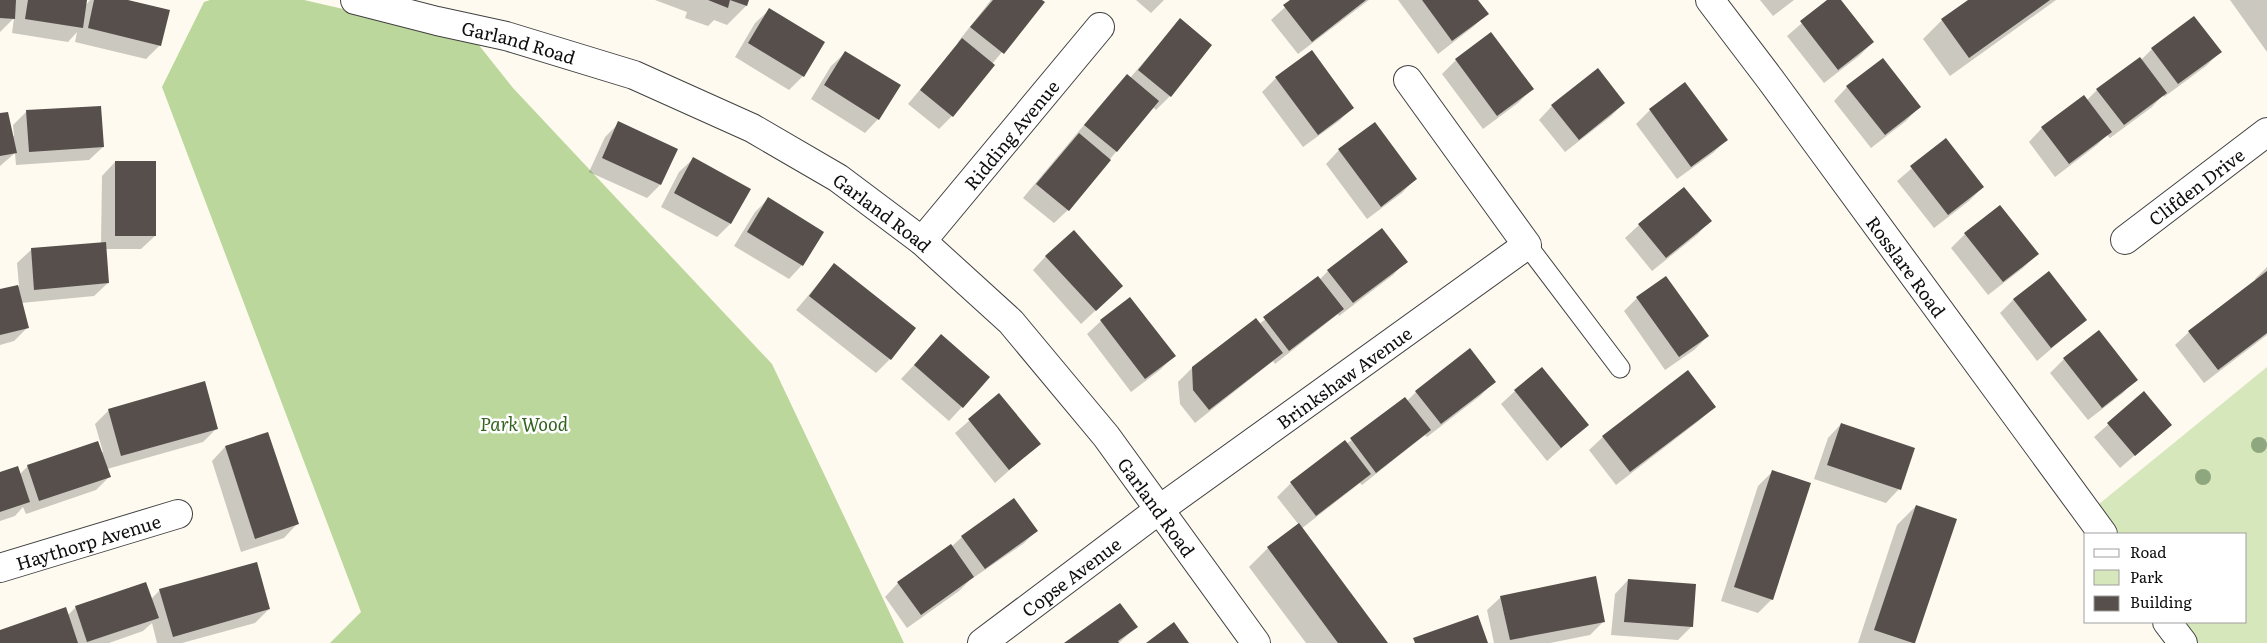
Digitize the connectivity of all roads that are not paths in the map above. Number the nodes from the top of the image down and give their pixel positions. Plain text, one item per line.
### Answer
1 (355, 0) edge
2 (1710, 0) edge
3 (1100, 26) dead end
4 (1408, 80) dead end
5 (2267, 132) edge
6 (2125, 240) dead end
7 (922, 241) junction
8 (1527, 245) junction
9 (1620, 368) dead end
10 (1160, 509) junction
11 (178, 514) dead end
12 (2102, 533) edge
13 (0, 568) edge
14 (2168, 623) edge
15 (982, 643) edge
16 (1256, 643) edge
17 (2183, 643) edge

1 - 7 street, Garland Road
2 - 12 street, Rosslare Road
3 - 7 street, Ridding Avenue
4 - 8 street
5 - 6 street, Clifden Drive
7 - 10 street, Garland Road
8 - 9 lane
8 - 10 street, Brinkshaw Avenue
10 - 15 street, Copse Avenue
10 - 16 street, Garland Road
11 - 13 street, Haythorp Avenue
14 - 17 street

